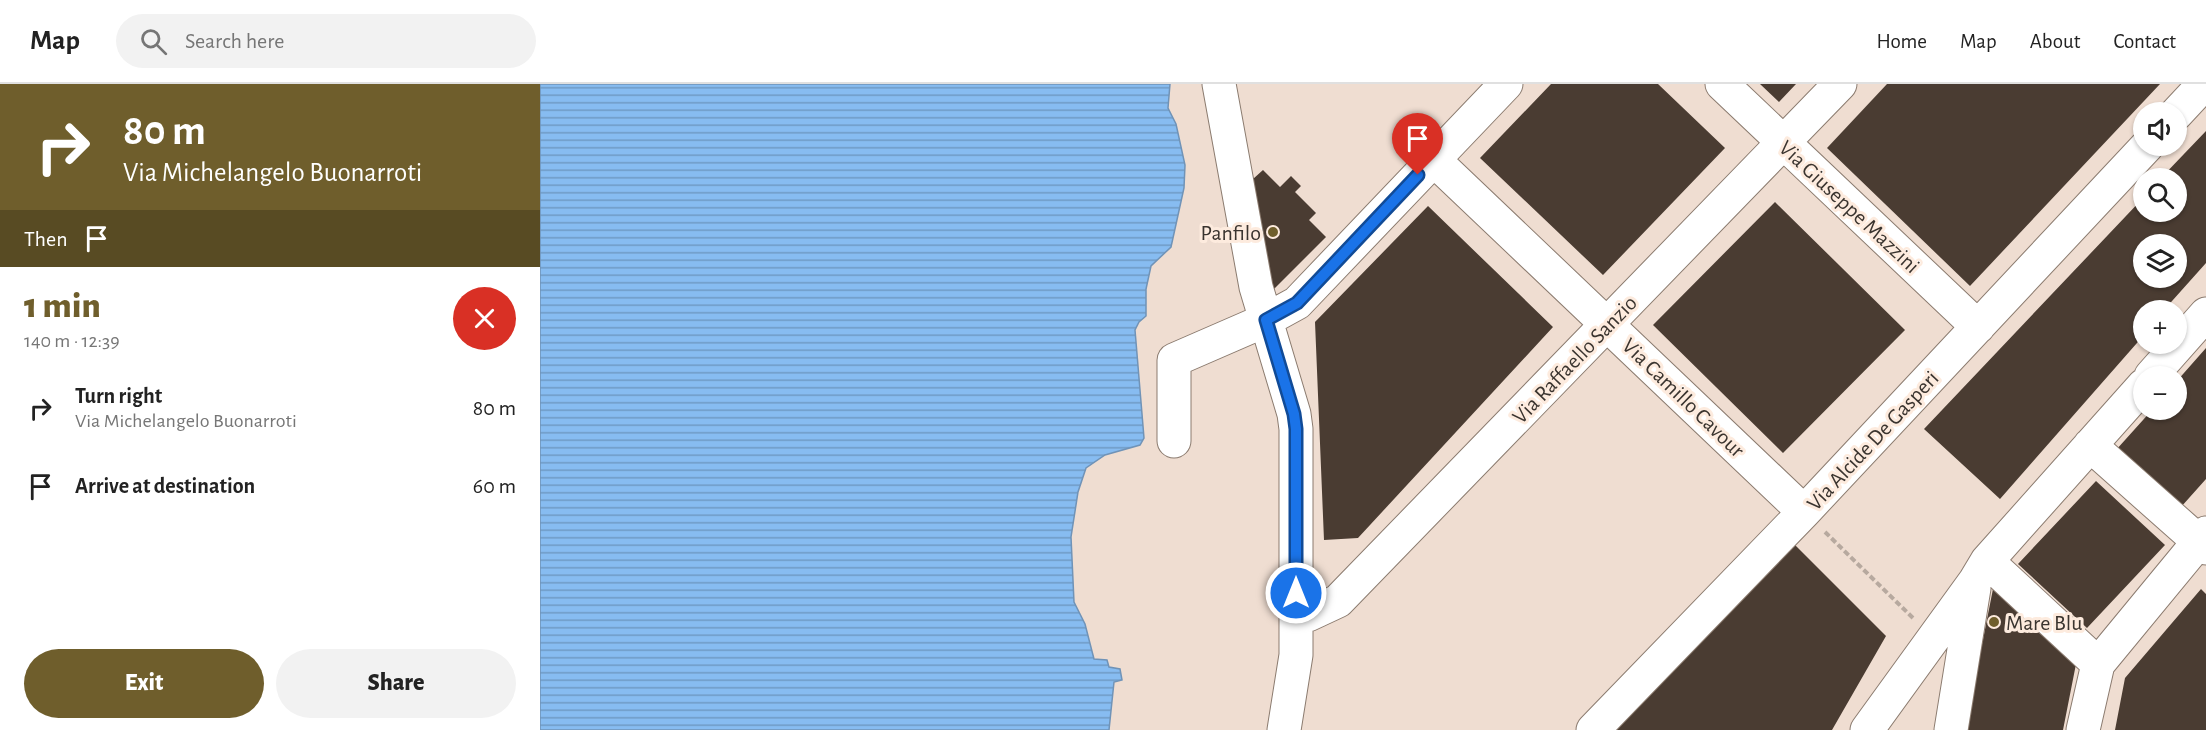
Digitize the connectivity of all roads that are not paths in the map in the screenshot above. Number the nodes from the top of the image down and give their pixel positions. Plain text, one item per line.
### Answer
1 (1219, 84) edge
2 (1506, 84) edge
3 (1722, 84) edge
4 (1840, 84) edge
5 (2204, 84) edge
6 (2187, 102) edge
7 (1784, 143) junction
8 (2138, 156) edge
9 (1433, 159) junction
10 (2206, 314) edge
11 (1266, 320) junction
12 (1608, 325) junction
13 (1978, 327) junction
14 (2160, 366) edge
15 (2133, 397) edge
16 (1174, 441) dead end
17 (2090, 445) junction
18 (1804, 512) junction
19 (2204, 541) edge
20 (1981, 571) junction
21 (1296, 617) junction
22 (2098, 664) junction
23 (1895, 693) junction
24 (1952, 720) edge
25 (1284, 730) edge
26 (1593, 730) edge
27 (1867, 730) edge
28 (2083, 730) edge

1 - 11 street
2 - 9 street
3 - 7 street, Via Giuseppe Mazzini
4 - 7 street, Via Raffaello Sanzio
5 - 6 street
7 - 12 street, Via Raffaello Sanzio
7 - 13 street, Via Giuseppe Mazzini
8 - 13 street, Via Alcide De Gasperi
9 - 11 street
9 - 12 street, Via Camillo Cavour
10 - 14 street
11 - 16 street
11 - 21 street
12 - 18 street, Via Camillo Cavour
12 - 21 street, Via Raffaello Sanzio
13 - 18 street, Via Alcide De Gasperi
15 - 17 street
17 - 19 street
17 - 20 street
18 - 26 street, Via Alcide De Gasperi
19 - 22 street
20 - 22 street
20 - 23 street
20 - 24 street
21 - 25 street
22 - 28 street
23 - 24 street
23 - 27 street

